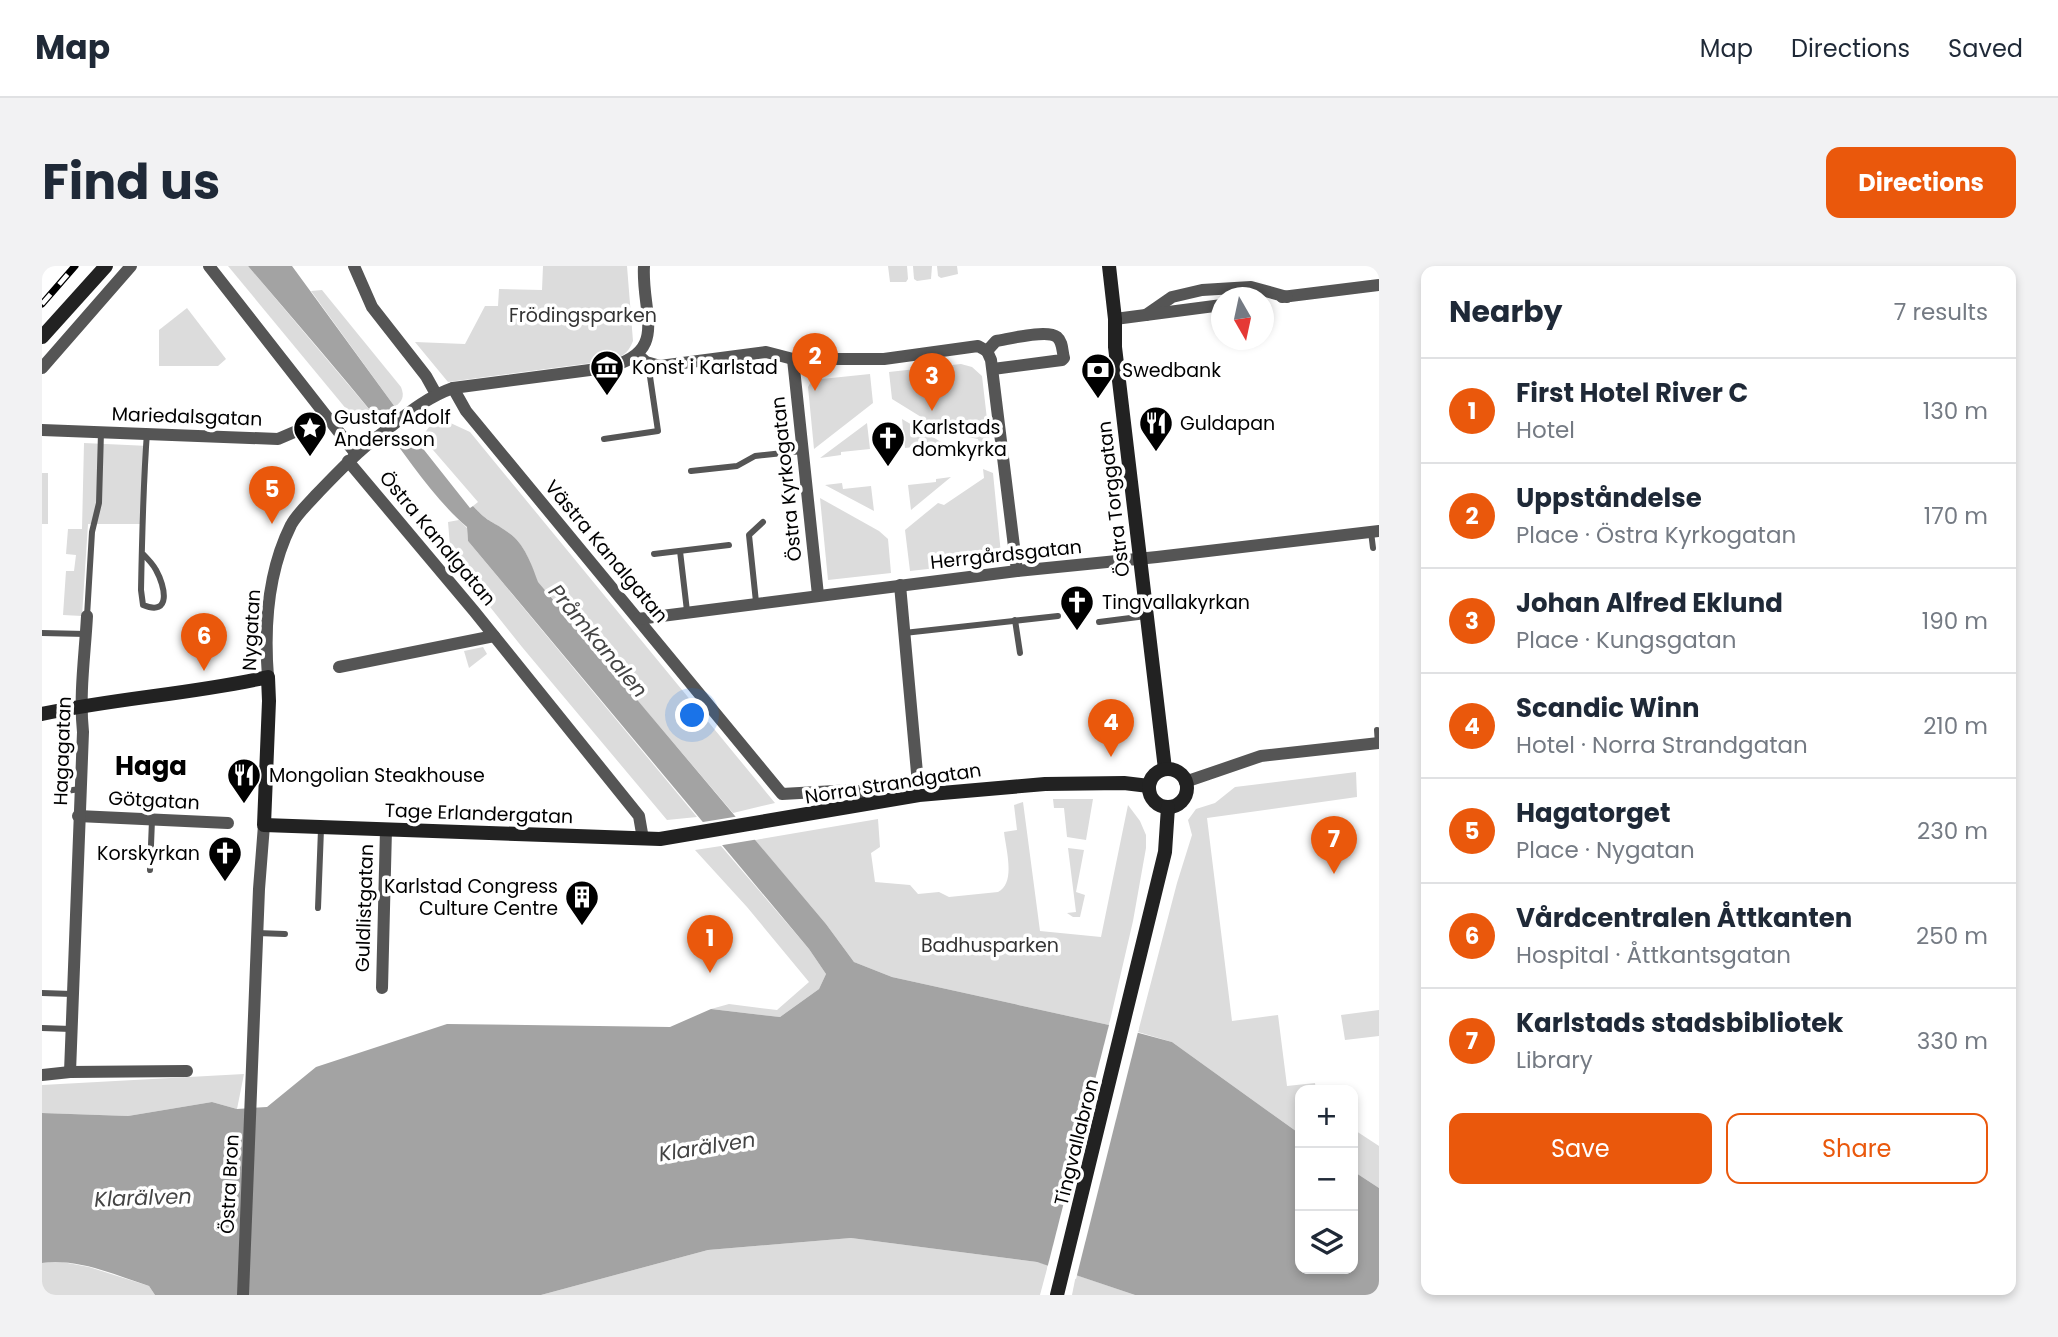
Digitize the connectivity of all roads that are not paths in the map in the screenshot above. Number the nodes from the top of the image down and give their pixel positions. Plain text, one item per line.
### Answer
1 (106, 266) edge
2 (131, 266) edge
3 (209, 266) edge
4 (354, 266) edge
5 (644, 266) edge
6 (1109, 266) edge
7 (1379, 285) edge
8 (1287, 297) junction
9 (1274, 299) edge
10 (1211, 306) edge
11 (1146, 315) junction
12 (1115, 319) junction
13 (42, 337) edge
14 (987, 351) junction
15 (638, 355) junction
16 (788, 358) junction
17 (648, 363) junction
18 (42, 368) edge
19 (993, 369) junction
20 (453, 388) junction
21 (436, 394) junction
22 (327, 418) junction
23 (42, 430) edge
24 (101, 432) junction
25 (148, 433) junction
26 (604, 439) dead end
27 (802, 451) junction
28 (352, 458) junction
29 (691, 471) dead end
30 (763, 522) dead end
31 (1375, 532) edge
32 (729, 545) dead end
33 (1373, 548) dead end
34 (680, 551) junction
35 (142, 553) junction
36 (654, 554) dead end
37 (1139, 559) junction
38 (1017, 571) junction
39 (900, 585) junction
40 (818, 595) junction
41 (756, 602) junction
42 (687, 611) junction
43 (1058, 615) dead end
44 (87, 616) joint
45 (1146, 616) junction
46 (638, 619) junction
47 (1015, 620) junction
48 (1099, 622) dead end
49 (42, 633) edge
50 (904, 633) junction
51 (86, 634) junction
52 (494, 636) junction
53 (1020, 653) dead end
54 (339, 667) dead end
55 (268, 677) junction
56 (80, 705) junction
57 (42, 714) edge
58 (1378, 739) edge
59 (1165, 769) junction
60 (1185, 782) junction
61 (1149, 786) junction
62 (80, 789) junction
63 (66, 790) dead end
64 (919, 795) junction
65 (872, 803) junction
66 (1168, 807) junction
67 (78, 816) junction
68 (152, 820) junction
69 (228, 823) dead end
70 (264, 825) junction
71 (321, 827) junction
72 (386, 829) junction
73 (693, 834) joint
74 (643, 839) junction
75 (150, 870) dead end
76 (318, 908) dead end
77 (257, 933) junction
78 (285, 934) dead end
79 (382, 988) dead end
80 (42, 993) edge
81 (72, 994) junction
82 (42, 1028) edge
83 (71, 1029) junction
84 (187, 1071) dead end
85 (70, 1072) junction
86 (42, 1075) edge
87 (1059, 1289) edge
88 (243, 1295) edge

1 - 13 street
2 - 18 street
3 - 22 street, Östra Kanalgatan
4 - 21 street
5 - 15 street
6 - 12 street, Östra Torggatan
7 - 8 street
8 - 9 street
8 - 11 street
10 - 11 street
11 - 12 street
12 - 37 street, Östra Torggatan
14 - 16 street
14 - 19 street
14 - 19 street
15 - 17 street
15 - 20 street
16 - 17 street
16 - 27 street, Östra Kyrkogatan
17 - 26 lane
19 - 38 street
20 - 21 street
20 - 46 street, Västra Kanalgatan
21 - 28 street, Nygatan
22 - 25 street, Mariedalsgatan
22 - 28 street, Östra Kanalgatan
23 - 24 street, Mariedalsgatan
24 - 25 street, Mariedalsgatan
24 - 44 lane, Hagagatan
25 - 35 lane
27 - 29 lane
27 - 40 street, Östra Kyrkogatan
28 - 52 street, Östra Kanalgatan
28 - 55 street, Nygatan
30 - 41 lane
31 - 33 lane
31 - 37 street, Herrgårdsgatan
32 - 34 lane
34 - 36 lane
34 - 42 lane
35 - 35 lane
37 - 38 street, Herrgårdsgatan
37 - 45 street, Östra Torggatan
38 - 39 street, Herrgårdsgatan
39 - 40 street, Herrgårdsgatan
39 - 50 street
40 - 41 street, Herrgårdsgatan
41 - 42 street, Herrgårdsgatan
42 - 46 street, Herrgårdsgatan
43 - 47 lane
44 - 51 street, Hagagatan
45 - 48 lane
45 - 59 street, Östra Torggatan
46 - 65 street, Västra Kanalgatan
47 - 50 lane
47 - 53 lane
49 - 51 lane
50 - 64 street
51 - 56 street, Hagagatan
52 - 54 street
52 - 74 street, Östra Kanalgatan
55 - 56 street
55 - 70 street, Nygatan
56 - 57 street
56 - 62 street, Hagagatan
58 - 60 street
59 - 60 street
59 - 61 street
60 - 66 street
61 - 64 street, Norra Strandgatan
61 - 66 street
62 - 63 lane
62 - 67 street, Hagagatan
64 - 65 street, Norra Strandgatan
65 - 73 street, Norra Strandgatan
66 - 87 street, Tingvallabron
67 - 68 street, Götgatan
67 - 81 street, Hagagatan
68 - 69 street, Götgatan
68 - 75 lane
70 - 71 street, Tage Erlandergatan
70 - 77 street
71 - 72 street, Tage Erlandergatan
71 - 76 lane
72 - 74 street, Tage Erlandergatan
72 - 79 street, Guldlistgatan
73 - 74 street, Tage Erlandergatan
77 - 78 lane
77 - 88 street, Östra Bron
80 - 81 lane
81 - 83 street, Hagagatan
82 - 83 lane
83 - 85 street, Hagagatan
84 - 85 street
85 - 86 street

